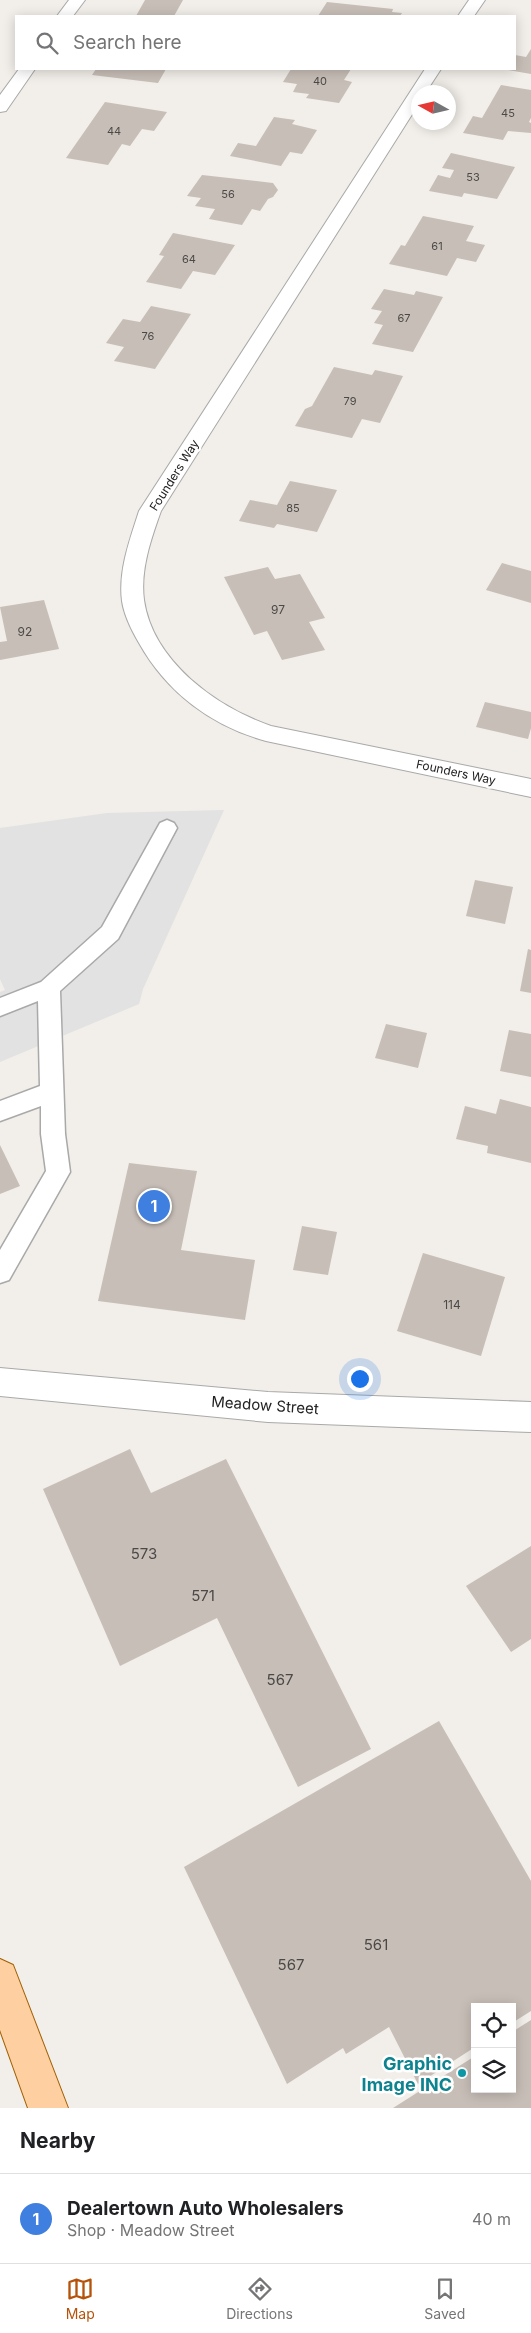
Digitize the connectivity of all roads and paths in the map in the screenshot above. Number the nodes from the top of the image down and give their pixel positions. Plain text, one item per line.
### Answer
1 (77, 0) edge
2 (477, 0) edge
3 (66, 15) edge
4 (467, 15) edge
5 (26, 70) edge
6 (432, 70) edge
7 (0, 106) edge
8 (531, 788) edge
9 (167, 828) dead end
10 (49, 988) junction
11 (0, 1007) edge
12 (51, 1092) junction
13 (0, 1110) edge
14 (0, 1272) edge
15 (0, 1382) edge
16 (531, 1417) edge
17 (0, 1978) edge
18 (48, 2108) edge

1 - 3 street
2 - 4 street
5 - 7 street
6 - 8 street, Founders Way
9 - 10 lane
10 - 11 lane
10 - 12 lane
12 - 13 lane
12 - 14 lane
15 - 16 street, Meadow Street
17 - 18 main road

